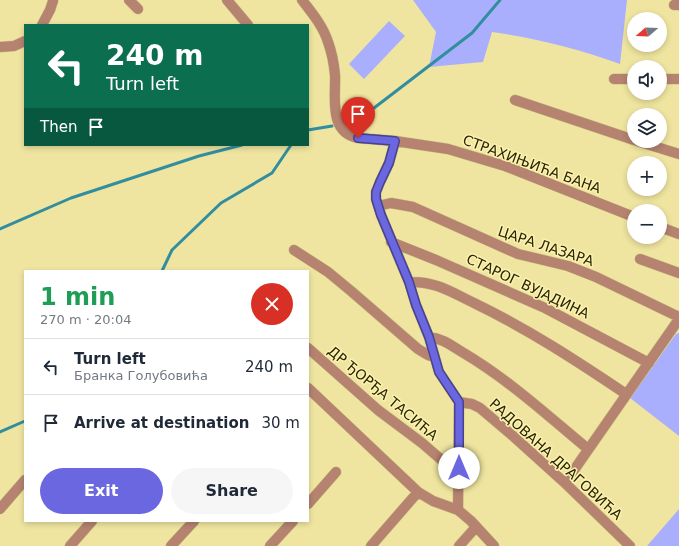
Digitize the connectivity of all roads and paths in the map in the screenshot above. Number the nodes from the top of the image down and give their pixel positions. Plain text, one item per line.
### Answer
1 (55, 0) edge
2 (129, 0) edge
3 (227, 0) edge
4 (302, 0) edge
5 (138, 9) dead end
6 (43, 24) edge
7 (247, 24) edge
8 (24, 41) edge
9 (0, 47) edge
10 (614, 79) dead end
11 (627, 79) edge
12 (667, 79) edge
13 (679, 79) edge
14 (515, 100) dead end
15 (627, 138) edge
16 (395, 141) junction
17 (660, 148) edge
18 (679, 154) edge
19 (378, 206) junction
20 (627, 214) edge
21 (667, 230) edge
22 (679, 234) edge
23 (391, 242) junction
24 (294, 250) dead end
25 (640, 259) dead end
26 (679, 273) edge
27 (409, 282) junction
28 (679, 318) edge
29 (429, 337) junction
30 (309, 349) edge
31 (434, 357) junction
32 (649, 363) junction
33 (309, 391) edge
34 (626, 394) junction
35 (459, 402) junction
36 (588, 449) junction
37 (336, 472) dead end
38 (459, 475) junction
39 (24, 481) edge
40 (565, 483) junction
41 (418, 492) junction
42 (309, 503) edge
43 (0, 509) edge
44 (458, 510) junction
45 (91, 522) edge
46 (193, 522) edge
47 (292, 522) edge
48 (476, 528) junction
49 (70, 546) edge
50 (171, 546) edge
51 (270, 546) edge
52 (371, 546) edge
53 (459, 546) edge
54 (494, 546) edge
55 (630, 546) edge

1 - 6 street
2 - 5 street
3 - 7 street
4 - 16 street, СТРАХИЊИЋА БАНА
8 - 9 street
10 - 11 street
12 - 13 street
14 - 15 street
16 - 19 street
16 - 20 street, СТРАХИЊИЋА БАНА
17 - 18 street
19 - 23 street
19 - 28 street, ЦАРА ЛАЗАРА
21 - 22 street
23 - 27 street
23 - 32 street, СТАРОГ ВУЈАДИНА
24 - 31 street
25 - 26 street
27 - 29 street
27 - 34 street
28 - 32 street
29 - 31 street
29 - 36 street
30 - 38 street, ДР ЂОРЂА ТАСИЋА
31 - 35 street
32 - 34 street
33 - 41 street
34 - 36 street
35 - 38 street
35 - 40 street, РАДОВАНА ДРАГОВИЋА
36 - 40 street
37 - 42 street
38 - 44 street
39 - 43 street
40 - 55 street, РАДОВАНА ДРАГОВИЋА
41 - 44 street
41 - 52 street
44 - 48 street
45 - 49 street
46 - 50 street
47 - 51 street
48 - 53 street
48 - 54 street

